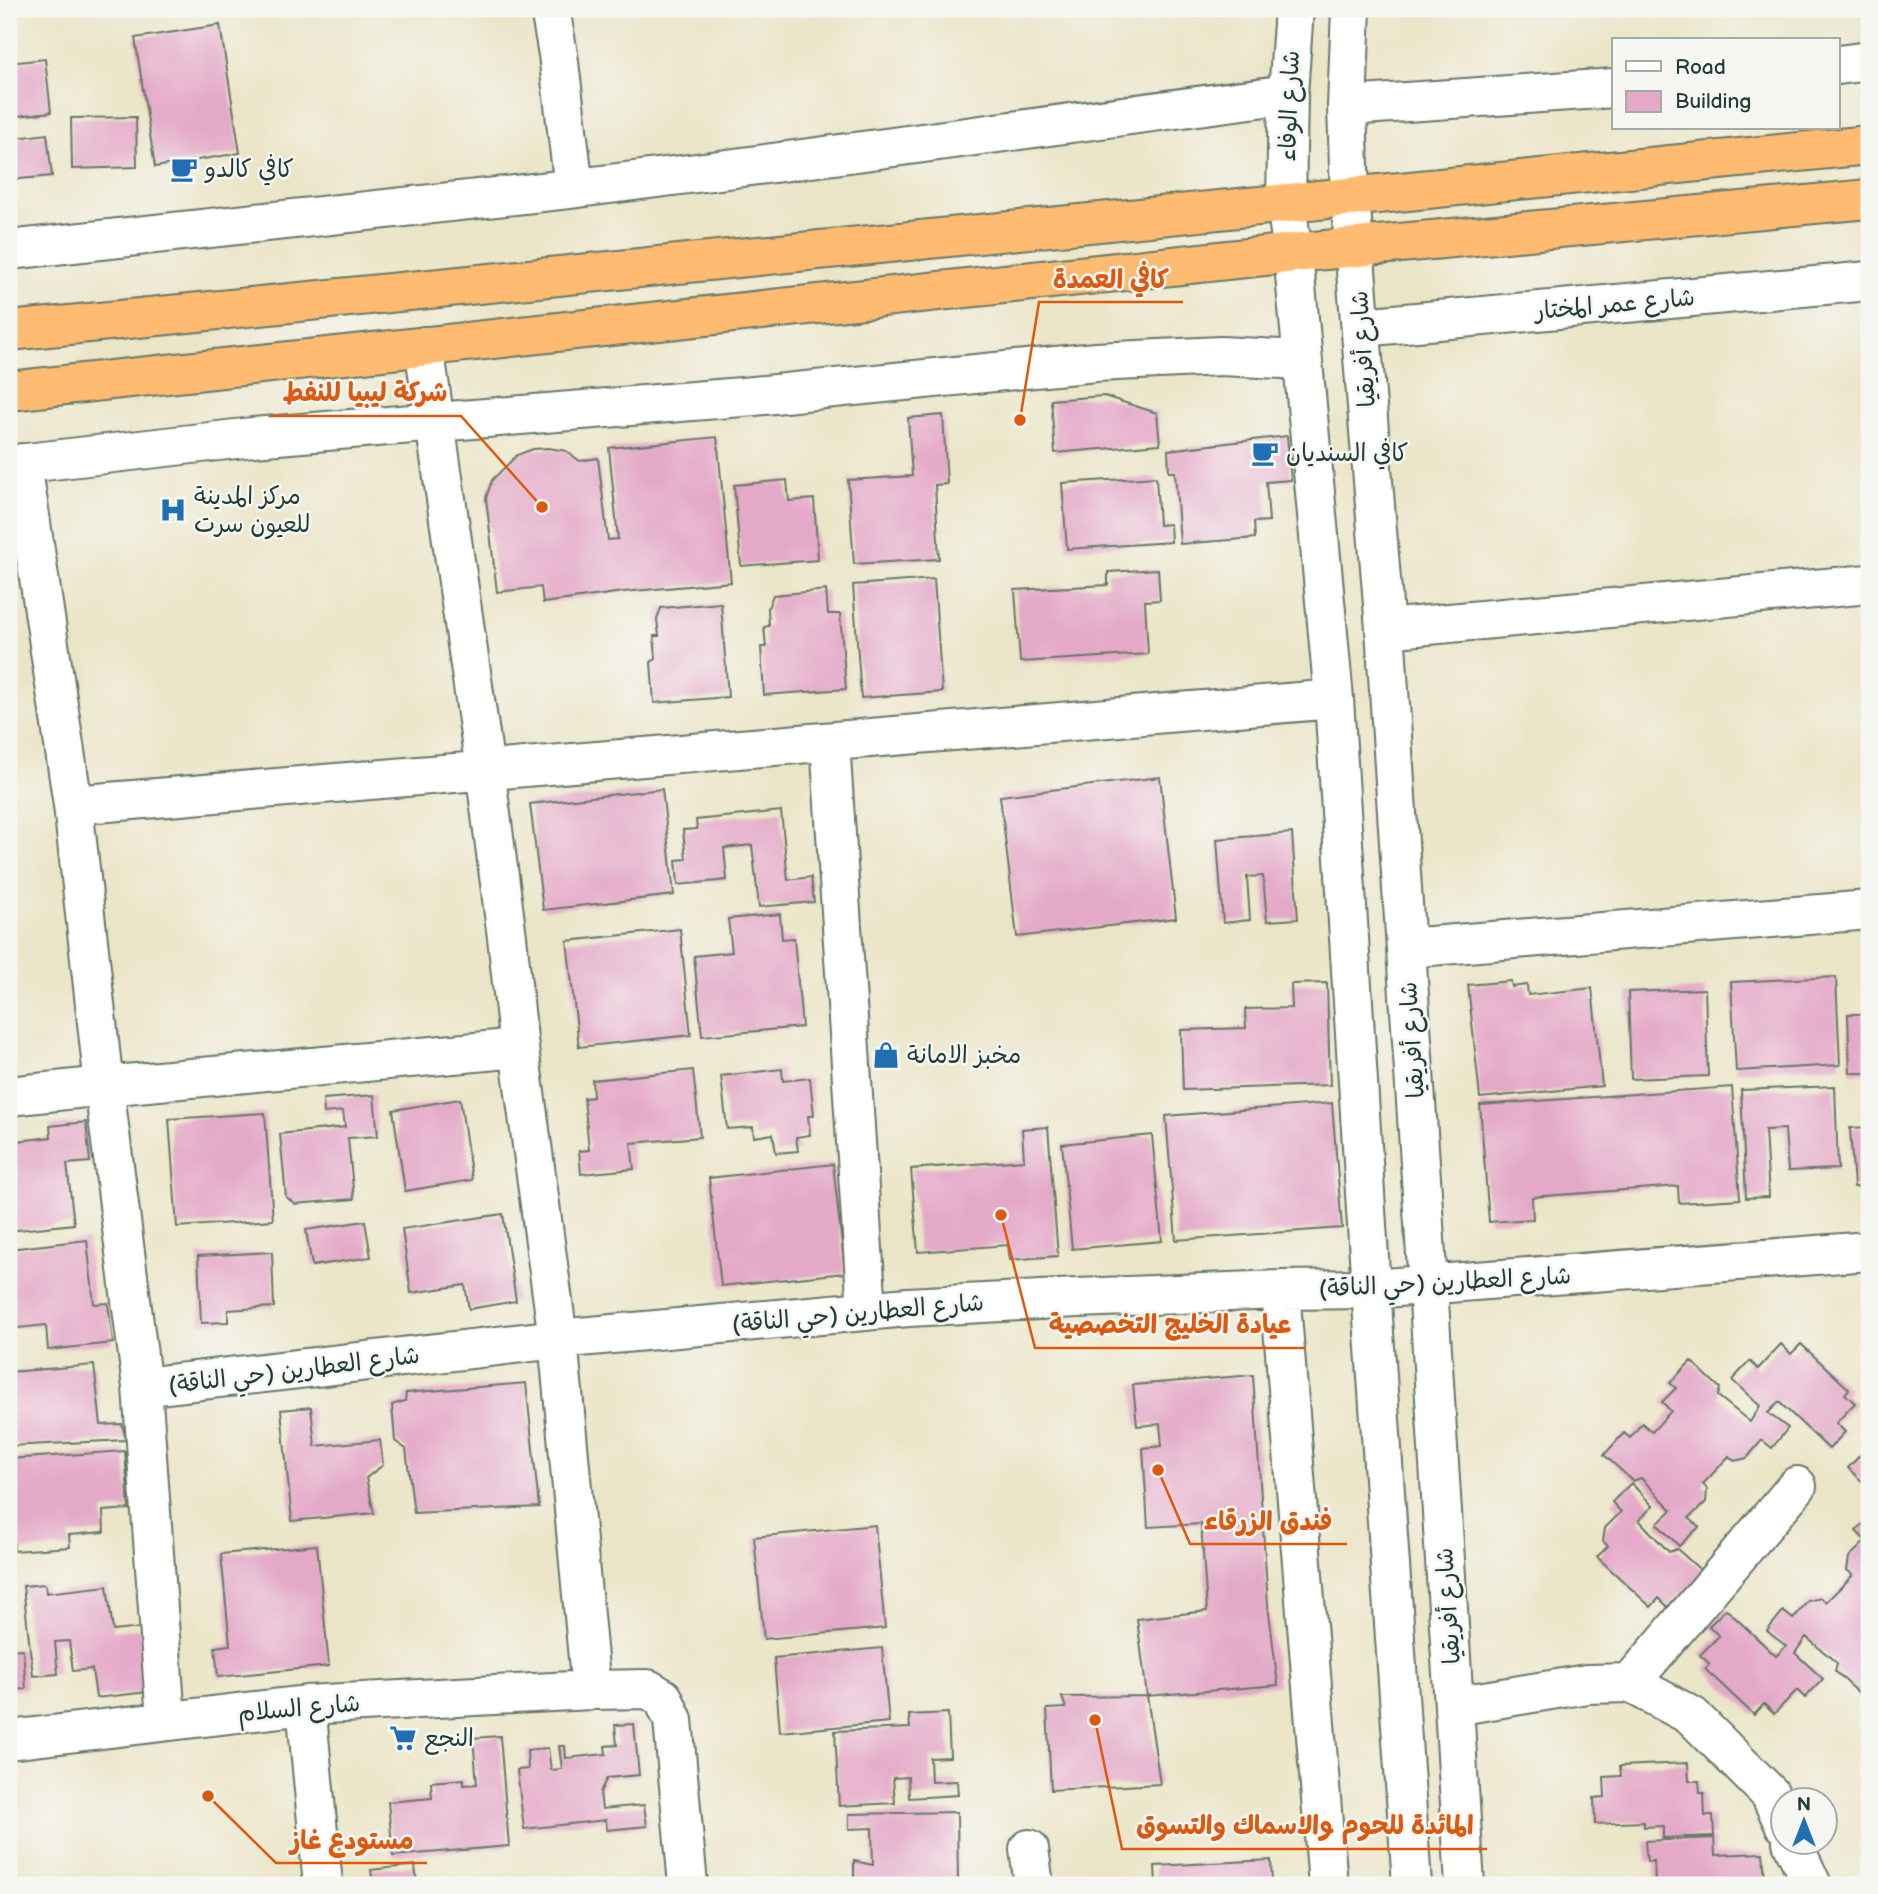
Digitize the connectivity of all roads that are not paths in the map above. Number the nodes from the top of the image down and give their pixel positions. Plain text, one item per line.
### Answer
1 (551, 9) edge
2 (1294, 9) edge
3 (1351, 9) edge
4 (1869, 61) edge
5 (1840, 65) edge
6 (1612, 88) edge
7 (1288, 94) junction
8 (1346, 106) junction
9 (1869, 145) edge
10 (574, 188) junction
11 (1350, 196) junction
12 (1869, 199) edge
13 (1286, 204) junction
14 (1355, 248) junction
15 (9, 250) edge
16 (1293, 253) junction
17 (1869, 281) edge
18 (1361, 327) junction
19 (9, 331) edge
20 (424, 346) junction
21 (1302, 360) junction
22 (9, 391) edge
23 (436, 423) junction
24 (16, 464) edge
25 (1869, 584) edge
26 (1385, 629) junction
27 (1334, 699) junction
28 (831, 742) junction
29 (485, 769) junction
30 (73, 805) junction
31 (1869, 910) edge
32 (1406, 948) junction
33 (519, 1048) junction
34 (104, 1086) junction
35 (9, 1096) edge
36 (1869, 1251) edge
37 (1428, 1285) junction
38 (1371, 1289) junction
39 (1280, 1290) junction
40 (867, 1311) junction
41 (558, 1339) junction
42 (142, 1387) junction
43 (1797, 1486) dead end
44 (1630, 1683) junction
45 (591, 1690) junction
46 (306, 1705) junction
47 (1454, 1706) junction
48 (166, 1720) junction
49 (9, 1740) edge
50 (1770, 1794) edge
51 (1799, 1856) edge
52 (323, 1885) edge
53 (688, 1885) edge
54 (1328, 1885) edge
55 (1412, 1885) edge
56 (1465, 1885) edge
57 (1812, 1885) edge

1 - 10 street
2 - 7 street, شارع الوفاء
3 - 8 street
4 - 5 street
6 - 8 street
7 - 10 street
7 - 13 street, شارع الوفاء
8 - 11 street
9 - 11 highway
10 - 15 street
11 - 13 highway
11 - 14 street, شارع أفريقيا
12 - 14 highway
13 - 16 street
13 - 19 highway
14 - 16 highway
14 - 18 street, شارع أفريقيا
16 - 20 highway
16 - 21 street
17 - 18 street, شارع عمر المختار
18 - 26 street, شارع أفريقيا
20 - 22 highway
20 - 23 street
21 - 23 street
21 - 27 street
23 - 24 street
23 - 29 street
24 - 30 street
25 - 26 street
26 - 32 street, شارع أفريقيا
27 - 28 street
27 - 38 street
28 - 29 street
28 - 40 street
29 - 30 street
29 - 33 street
30 - 34 street
31 - 32 street
32 - 37 street, شارع أفريقيا
33 - 34 street
33 - 41 street
34 - 35 street
34 - 42 street
36 - 37 street, شارع العطارين (حي الناقة)
37 - 38 street, شارع العطارين (حي الناقة)
37 - 47 street, شارع أفريقيا
38 - 39 street, شارع العطارين (حي الناقة)
38 - 55 street
39 - 40 street, شارع العطارين (حي الناقة)
39 - 54 street
40 - 41 street, شارع العطارين (حي الناقة)
41 - 42 street, شارع العطارين (حي الناقة)
41 - 45 street
42 - 48 street
43 - 44 street
44 - 47 street
44 - 50 street
45 - 46 street, شارع السلام
45 - 53 street, شارع السلام
46 - 48 street, شارع السلام
46 - 52 street
47 - 56 street, شارع أفريقيا
48 - 49 street, شارع السلام
51 - 57 street

